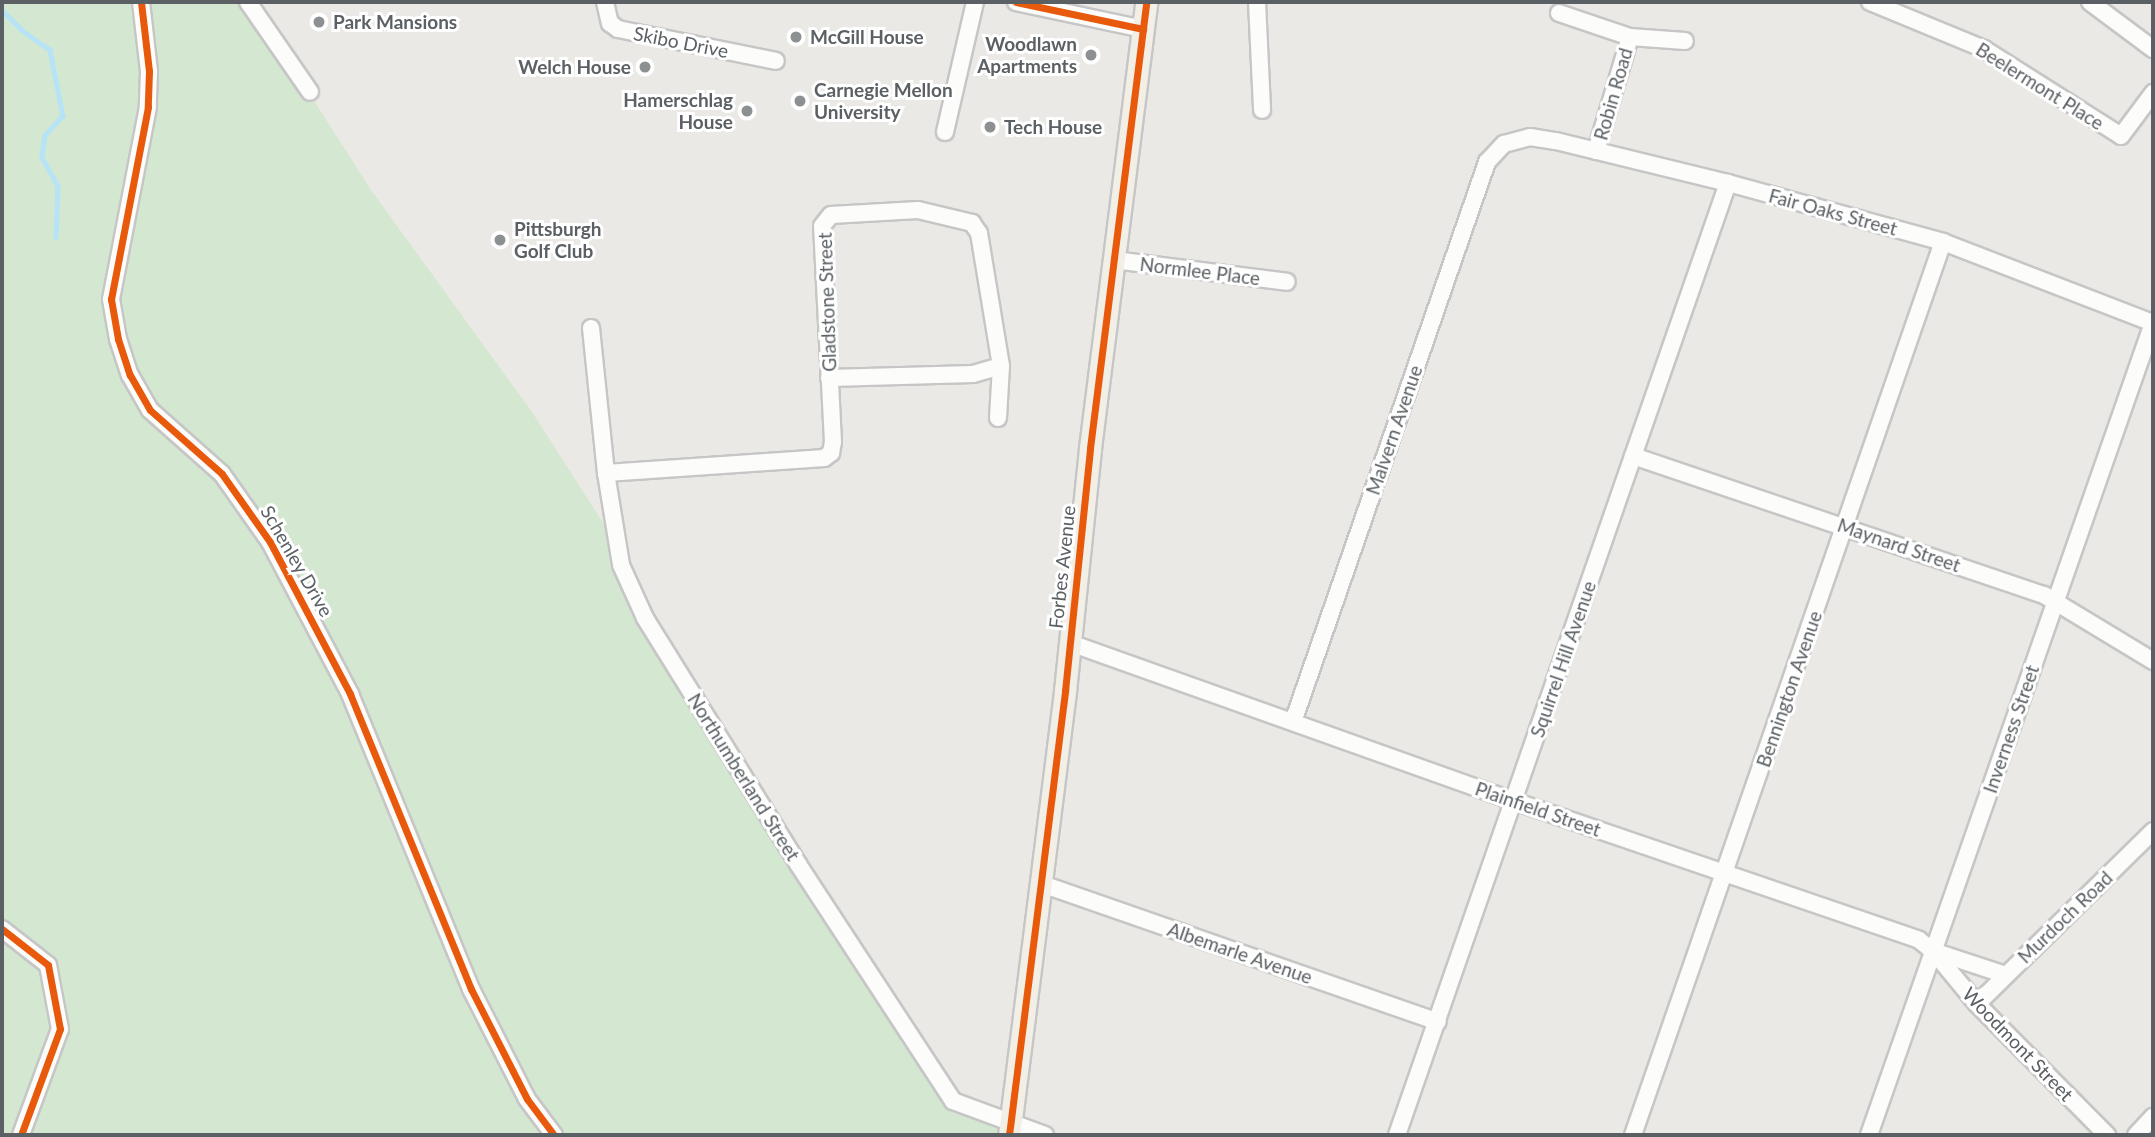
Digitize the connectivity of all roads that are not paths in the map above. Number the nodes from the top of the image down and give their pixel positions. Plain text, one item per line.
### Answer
1 (141, 2) edge
2 (248, 2) edge
3 (605, 2) edge
4 (975, 2) edge
5 (1016, 2) edge
6 (1146, 2) edge
7 (1257, 2) edge
8 (1870, 2) edge
9 (2090, 2) edge
10 (1559, 13) dead end
11 (1143, 29) junction
12 (1630, 37) junction
13 (1685, 41) dead end
14 (2153, 49) edge
15 (776, 61) dead end
16 (310, 92) dead end
17 (2153, 93) edge
18 (1262, 110) dead end
19 (945, 132) dead end
20 (1504, 144) joint
21 (1596, 151) junction
22 (1728, 183) junction
23 (1943, 242) junction
24 (1114, 260) junction
25 (1287, 282) dead end
26 (2153, 323) edge
27 (591, 328) dead end
28 (1001, 366) junction
29 (829, 378) junction
30 (998, 418) dead end
31 (1633, 456) junction
32 (606, 473) junction
33 (1846, 526) junction
34 (2056, 602) junction
35 (1070, 643) junction
36 (2153, 661) edge
37 (1293, 722) junction
38 (1514, 802) junction
39 (2153, 831) edge
40 (1726, 872) junction
41 (1042, 884) junction
42 (2, 929) edge
43 (1933, 951) junction
44 (2006, 975) junction
45 (1977, 1004) junction
46 (1438, 1022) junction
47 (2153, 1117) edge
48 (1010, 1130) edge
49 (21, 1135) edge
50 (554, 1135) edge
51 (1045, 1135) edge
52 (1397, 1135) edge
53 (1633, 1135) edge
54 (1870, 1135) edge
55 (2107, 1135) edge
56 (2136, 1135) edge

1 - 50 street, Schenley Drive
2 - 16 street
3 - 15 street, Skibo Drive
4 - 19 street
5 - 11 street
6 - 11 main road, Forbes Avenue
7 - 18 street
8 - 17 street, Beelermont Place
9 - 14 street
10 - 12 street
11 - 24 main road, Forbes Avenue
12 - 13 street
12 - 21 street, Robin Road
20 - 21 street, Fair Oaks Street
20 - 37 street, Malvern Avenue
21 - 22 street, Fair Oaks Street
22 - 23 street, Fair Oaks Street
22 - 31 street, Squirrel Hill Avenue
23 - 26 street, Fair Oaks Street
23 - 33 street, Bennington Avenue
24 - 25 street, Normlee Place
24 - 35 main road, Forbes Avenue
26 - 34 street, Inverness Street
27 - 32 street, Northumberland Street
28 - 29 street
28 - 29 street, Gladstone Street
28 - 30 street
29 - 32 street, Gladstone Street
31 - 33 street, Maynard Street
31 - 38 street, Squirrel Hill Avenue
32 - 48 street, Northumberland Street
33 - 34 street, Maynard Street
33 - 40 street, Bennington Avenue
34 - 36 street, Maynard Street
34 - 43 street, Inverness Street
35 - 37 street, Plainfield Street
35 - 41 main road, Forbes Avenue
37 - 38 street, Plainfield Street
38 - 40 street, Plainfield Street
38 - 46 street, Squirrel Hill Avenue
39 - 44 street, Murdoch Road
40 - 43 street, Plainfield Street
40 - 53 street, Bennington Avenue
41 - 46 street, Albemarle Avenue
41 - 48 main road, Forbes Avenue
42 - 49 street
43 - 44 street, Plainfield Street
43 - 45 street, Woodmont Street
43 - 54 street, Inverness Street
44 - 45 street, Murdoch Road
45 - 55 street, Woodmont Street
46 - 52 street, Squirrel Hill Avenue
47 - 56 street
48 - 51 street, Northumberland Street

